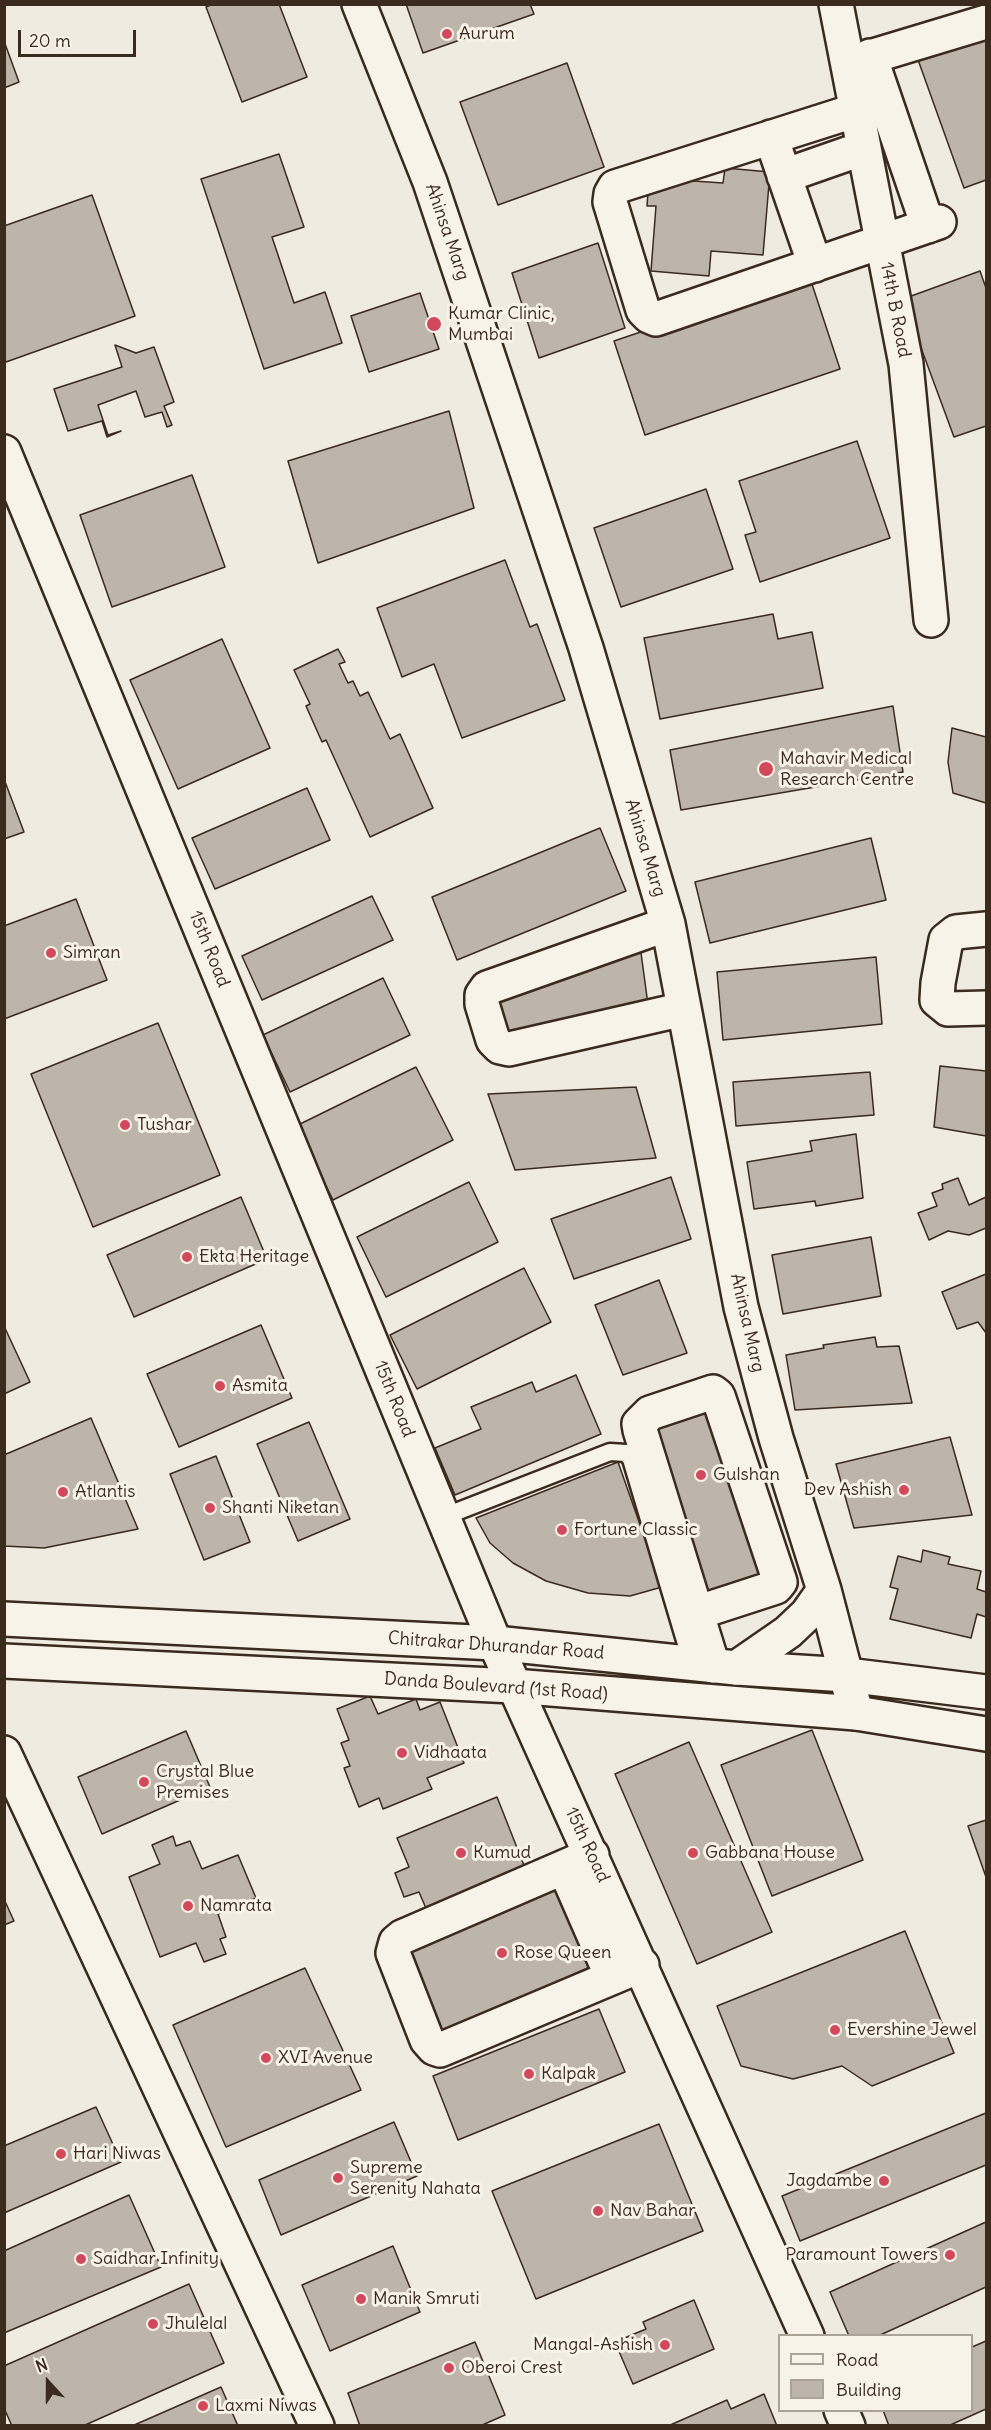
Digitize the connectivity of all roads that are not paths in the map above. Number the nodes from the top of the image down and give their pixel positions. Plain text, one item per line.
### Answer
1 (359, 4) edge
2 (836, 4) edge
3 (987, 22) edge
4 (859, 60) junction
5 (857, 110) junction
6 (771, 137) junction
7 (864, 148) junction
8 (784, 176) junction
9 (882, 242) junction
10 (815, 265) junction
11 (4, 452) edge
12 (931, 620) dead end
13 (660, 927) junction
14 (987, 930) edge
15 (987, 1008) edge
16 (676, 1011) junction
17 (443, 1517) junction
18 (807, 1538) junction
19 (771, 1550) junction
20 (824, 1590) junction
21 (696, 1613) junction
22 (4, 1619) edge
23 (495, 1643) junction
24 (4, 1661) edge
25 (713, 1666) junction
26 (847, 1676) junction
27 (513, 1686) junction
28 (987, 1692) edge
29 (856, 1713) junction
30 (987, 1734) edge
31 (4, 1754) edge
32 (578, 1861) junction
33 (627, 1971) junction
34 (806, 2334) edge
35 (842, 2412) edge
36 (317, 2426) edge
37 (848, 2426) edge

1 - 13 street, Ahinsa Marg
2 - 4 street, 14th B Road
3 - 4 street
4 - 5 street, 14th B Road
4 - 9 street
5 - 6 street
5 - 7 street, 14th B Road
6 - 8 street
6 - 10 street
7 - 8 street
7 - 9 street, 14th B Road
8 - 10 street
9 - 10 street
9 - 12 street, 14th B Road
11 - 17 street, 15th Road
13 - 16 street, Ahinsa Marg
13 - 16 street
14 - 15 street
16 - 18 street, Ahinsa Marg
17 - 23 street, 15th Road
17 - 25 lane
18 - 19 street
18 - 20 street, Ahinsa Marg
19 - 21 street
19 - 21 street
20 - 25 street
20 - 26 street, Ahinsa Marg
21 - 25 street
22 - 23 street, Chitrakar Dhurandar Road
23 - 25 street, Chitrakar Dhurandar Road
23 - 27 street, 15th Road
24 - 27 street, Danda Boulevard (1st Road)
25 - 26 street, Chitrakar Dhurandar Road
26 - 28 street, Chitrakar Dhurandar Road
26 - 29 street, Ahinsa Marg
27 - 29 street, Danda Boulevard (1st Road)
27 - 32 street, 15th Road
29 - 30 street, Danda Boulevard (1st Road)
31 - 36 street
32 - 33 street, 15th Road
32 - 33 street
33 - 34 street, 15th Road
35 - 37 street

